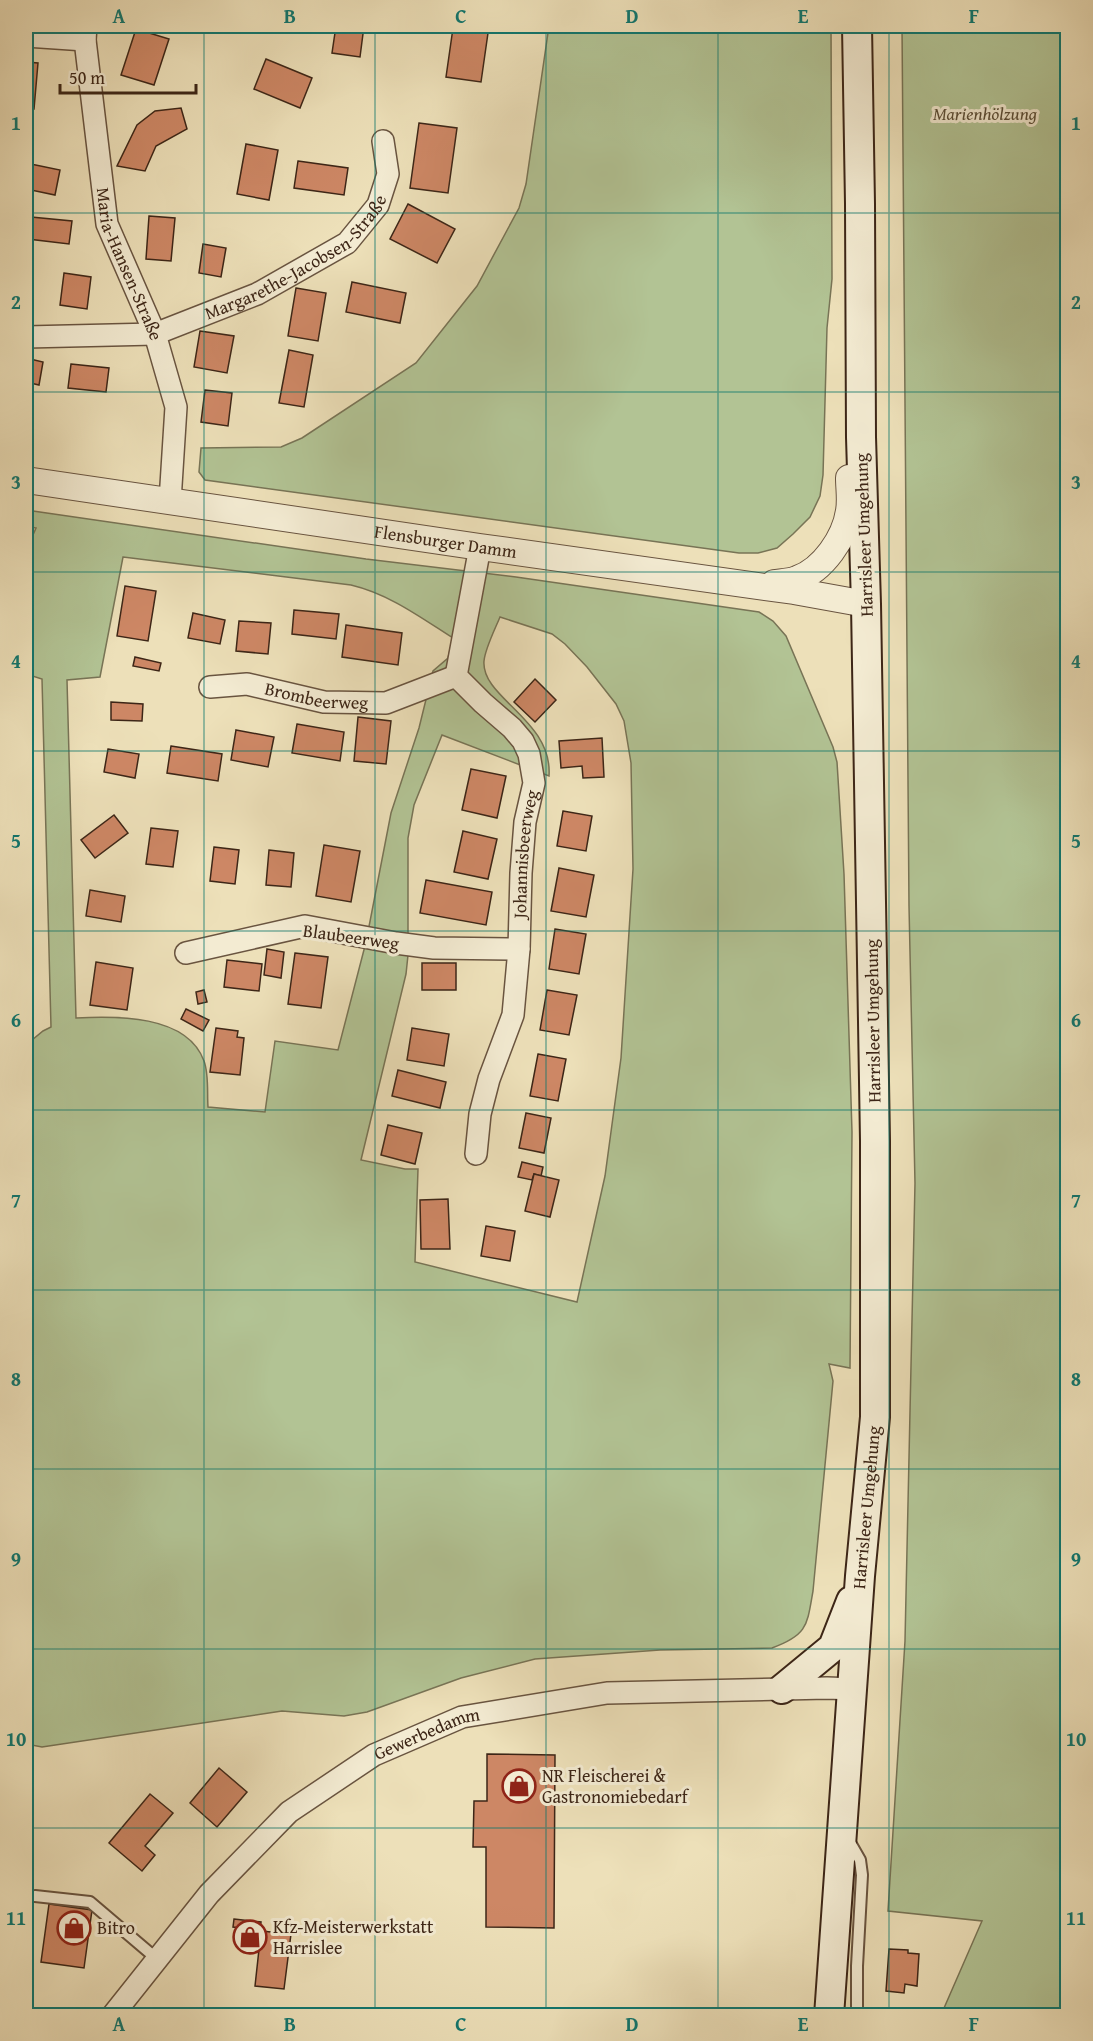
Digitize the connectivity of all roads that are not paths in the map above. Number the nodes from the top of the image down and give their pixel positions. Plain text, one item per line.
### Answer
1 (857, 26) edge
2 (86, 33) edge
3 (26, 36) edge
4 (382, 141) dead end
5 (155, 334) junction
6 (26, 337) edge
7 (861, 352) junction
8 (26, 480) edge
9 (170, 501) junction
10 (480, 547) junction
11 (756, 586) junction
12 (866, 604) junction
13 (456, 676) junction
14 (210, 687) dead end
15 (519, 949) junction
16 (186, 953) dead end
17 (476, 1154) dead end
18 (860, 1576) junction
19 (782, 1689) junction
20 (854, 1689) junction
21 (843, 1831) junction
22 (35, 1896) dead end
23 (157, 1959) junction
24 (112, 2016) edge
25 (829, 2016) edge
26 (857, 2016) edge

1 - 7 main road, Harrisleer Umgehung
2 - 3 street
2 - 5 street, Maria-Hansen-Straße
4 - 5 street, Margarethe-Jacobsen-Straße
5 - 6 street
5 - 9 street, Maria-Hansen-Straße
7 - 11 street
7 - 12 main road, Harrisleer Umgehung
8 - 9 street, Flensburger Damm
9 - 10 street, Flensburger Damm
10 - 11 street, Flensburger Damm
10 - 13 street
11 - 12 street, Flensburger Damm
12 - 18 main road, Harrisleer Umgehung
13 - 14 street, Brombeerweg
13 - 15 street, Johannisbeerweg
15 - 16 street, Blaubeerweg
15 - 17 street, Johannisbeerweg
18 - 19 main road
18 - 20 main road, Harrisleer Umgehung
19 - 20 street, Gewerbedamm
19 - 23 street, Gewerbedamm
20 - 21 main road, Harrisleer Umgehung
21 - 25 main road, Harrisleer Umgehung
21 - 26 lane
22 - 23 lane
23 - 24 street, Gewerbedamm

